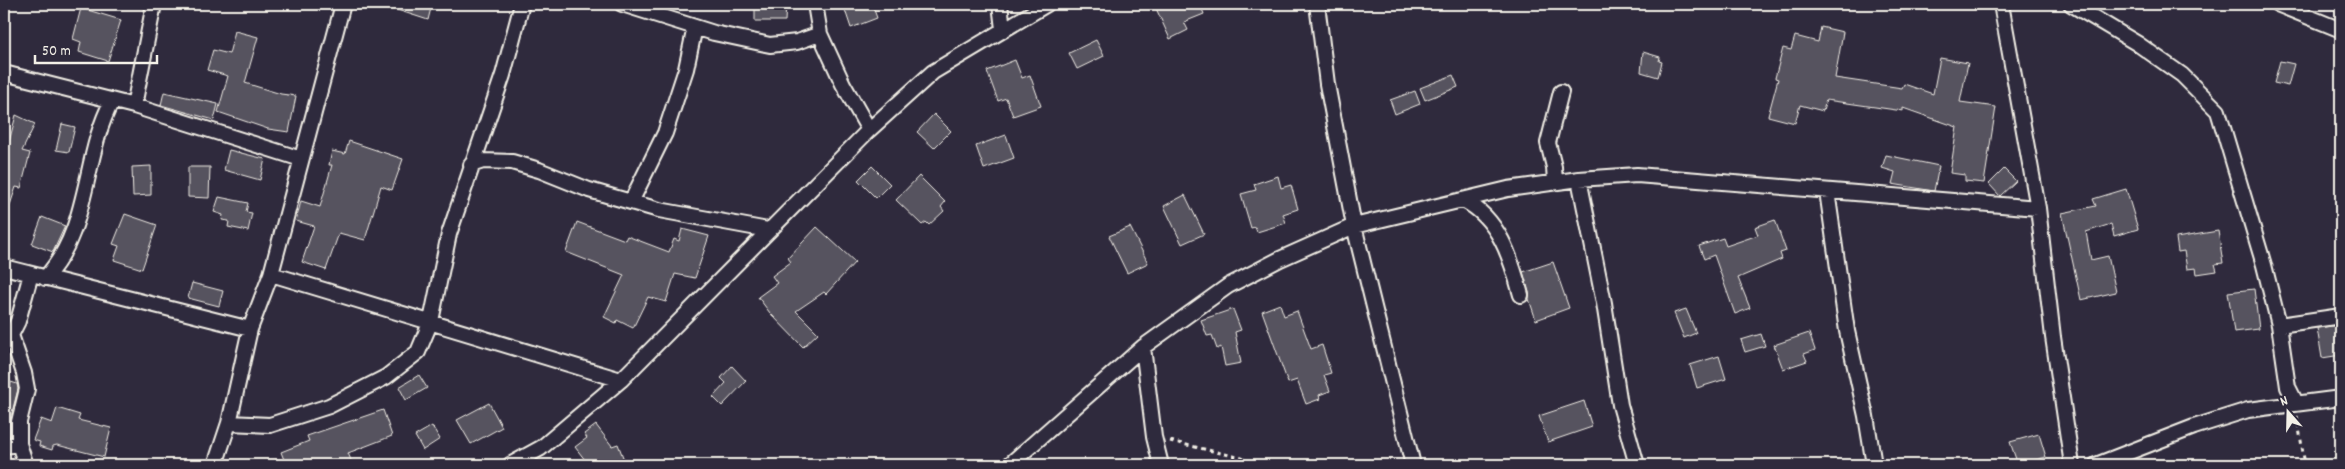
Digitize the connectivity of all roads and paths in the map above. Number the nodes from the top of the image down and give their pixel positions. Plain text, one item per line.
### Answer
1 (154, 4) edge
2 (343, 4) edge
3 (522, 4) edge
4 (622, 4) edge
5 (815, 4) edge
6 (1000, 4) edge
7 (1047, 4) edge
8 (1317, 4) edge
9 (2001, 4) edge
10 (2072, 4) edge
11 (2277, 4) edge
12 (695, 27) junction
13 (1003, 29) junction
14 (2341, 30) edge
15 (820, 34) junction
16 (4, 73) edge
17 (1561, 92) dead end
18 (112, 101) junction
19 (134, 106) junction
20 (869, 130) junction
21 (300, 159) junction
22 (471, 165) junction
23 (1579, 179) junction
24 (1555, 182) junction
25 (1827, 191) junction
26 (1463, 200) junction
27 (632, 202) junction
28 (2038, 208) junction
29 (1354, 226) junction
30 (768, 230) junction
31 (4, 267) edge
32 (31, 274) junction
33 (271, 274) junction
34 (45, 278) junction
35 (1521, 295) dead end
36 (2341, 316) edge
37 (432, 321) junction
38 (2279, 325) junction
39 (250, 330) junction
40 (7, 340) edge
41 (1144, 347) junction
42 (621, 380) junction
43 (2341, 398) edge
44 (2296, 403) junction
45 (229, 423) junction
46 (1154, 437) junction
47 (19, 444) junction
48 (4, 446) edge
49 (26, 465) edge
50 (215, 465) edge
51 (510, 465) edge
52 (1009, 465) edge
53 (1161, 465) edge
54 (1257, 465) edge
55 (1413, 465) edge
56 (1638, 465) edge
57 (1874, 465) edge
58 (2072, 465) edge
59 (2096, 465) edge
60 (2305, 465) edge

1 - 19 street
2 - 21 street
3 - 22 street
4 - 12 street
5 - 15 street
6 - 13 street
7 - 13 street
8 - 29 street
9 - 28 street
10 - 38 street
11 - 14 street
12 - 15 street
12 - 27 street
13 - 20 street
15 - 20 street
16 - 18 street
17 - 24 street
18 - 19 street
18 - 34 street
19 - 21 street
20 - 30 street
21 - 33 street
22 - 27 street
22 - 37 street
23 - 24 street
23 - 25 street
23 - 56 street
24 - 26 street
25 - 28 street
25 - 57 street
26 - 29 street
26 - 35 street
27 - 30 street
28 - 58 street
29 - 41 street
29 - 55 street
30 - 42 street
31 - 32 street
32 - 34 street
32 - 40 street
33 - 37 street
33 - 39 street
34 - 39 street
36 - 38 street
37 - 42 street
37 - 45 street
38 - 44 street
39 - 45 street
40 - 47 street
41 - 46 street
41 - 52 street
42 - 51 street
43 - 44 street
44 - 59 street
44 - 60 path
45 - 50 street
46 - 53 street
46 - 54 path
47 - 48 street
47 - 49 street

